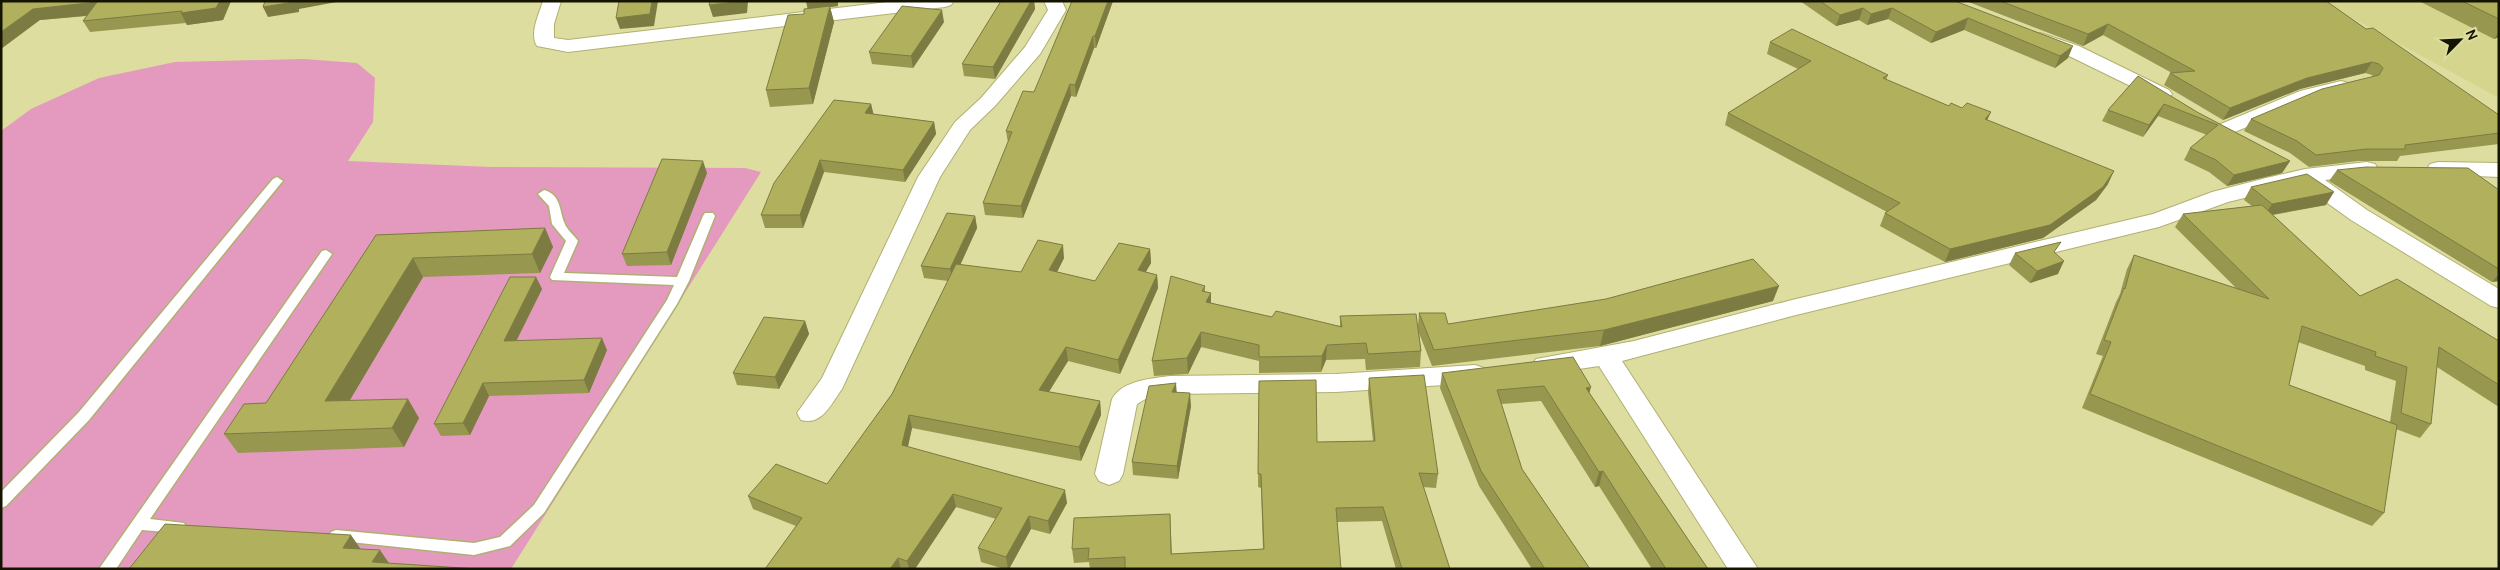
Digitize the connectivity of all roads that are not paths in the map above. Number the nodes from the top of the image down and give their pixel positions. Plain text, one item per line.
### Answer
1 (552, 1) edge
2 (945, 1) edge
3 (1053, 1) edge
4 (2022, 32) edge
5 (2355, 83) edge
6 (2176, 103) edge
7 (2245, 140) edge
8 (2280, 160) edge
9 (2499, 170) edge
10 (2305, 176) junction
11 (277, 181) dead end
12 (544, 194) dead end
13 (709, 216) dead end
14 (326, 254) dead end
15 (683, 281) junction
16 (2499, 300) edge
17 (1605, 356) junction
18 (1522, 368) edge
19 (1494, 371) edge
20 (810, 413) dead end
21 (1109, 474) dead end
22 (1, 502) edge
23 (139, 524) junction
24 (198, 528) edge
25 (318, 535) edge
26 (107, 569) edge
27 (1744, 569) edge

1 - 2 street
3 - 20 street
4 - 6 street
5 - 7 street
8 - 10 street
9 - 10 street
10 - 16 street
10 - 17 street
11 - 22 lane
12 - 15 lane
13 - 15 lane
14 - 23 lane
15 - 25 lane
17 - 18 street
17 - 27 street
19 - 21 street
23 - 24 lane
23 - 26 lane

